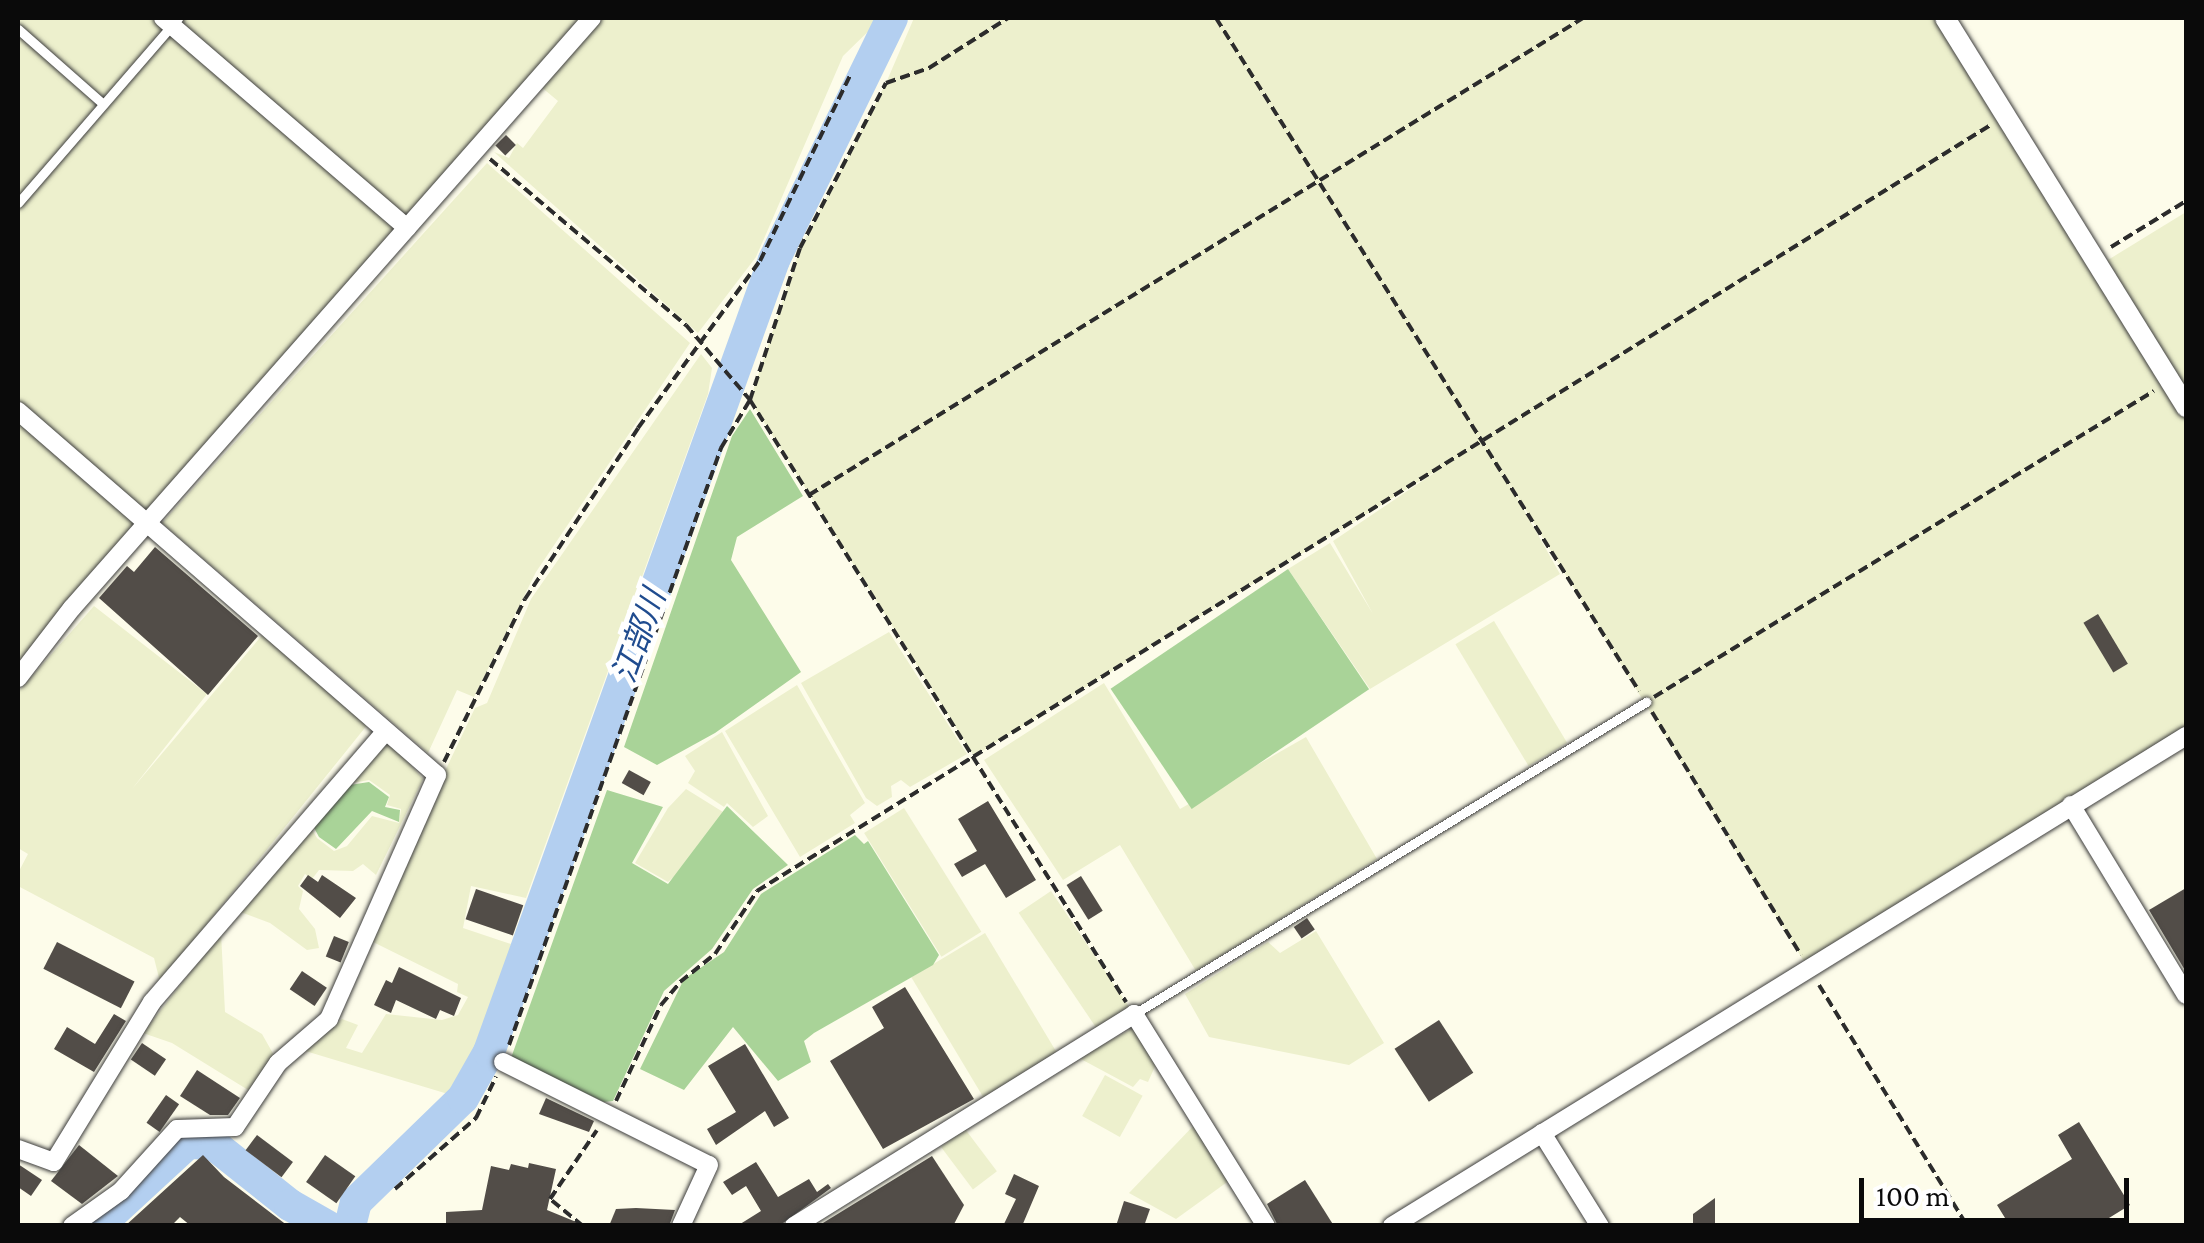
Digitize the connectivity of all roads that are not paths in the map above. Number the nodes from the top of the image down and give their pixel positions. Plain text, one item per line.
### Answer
1 (592, 18) edge
2 (1944, 18) edge
3 (171, 20) edge
4 (18, 29) edge
5 (103, 104) junction
6 (18, 202) edge
7 (407, 228) junction
8 (2186, 407) edge
9 (18, 411) edge
10 (148, 526) junction
11 (18, 678) edge
12 (1646, 702) road end
13 (385, 732) junction
14 (2186, 736) edge
15 (2071, 806) junction
16 (2186, 995) edge
17 (1134, 1014) junction
18 (503, 1062) road end
19 (1542, 1133) junction
20 (18, 1149) edge
21 (72, 1226) edge
22 (681, 1226) edge
23 (794, 1226) edge
24 (1266, 1226) edge
25 (1392, 1226) edge
26 (1600, 1226) edge

1 - 7 street
2 - 8 street
3 - 5 lane
3 - 7 street
4 - 5 lane
5 - 6 lane
7 - 10 street
9 - 10 street
10 - 11 street
10 - 13 street
12 - 17 lane
13 - 20 street
13 - 21 street
14 - 15 street
15 - 16 street
15 - 19 street
17 - 23 street
17 - 24 street
18 - 22 street
19 - 25 street
19 - 26 street

